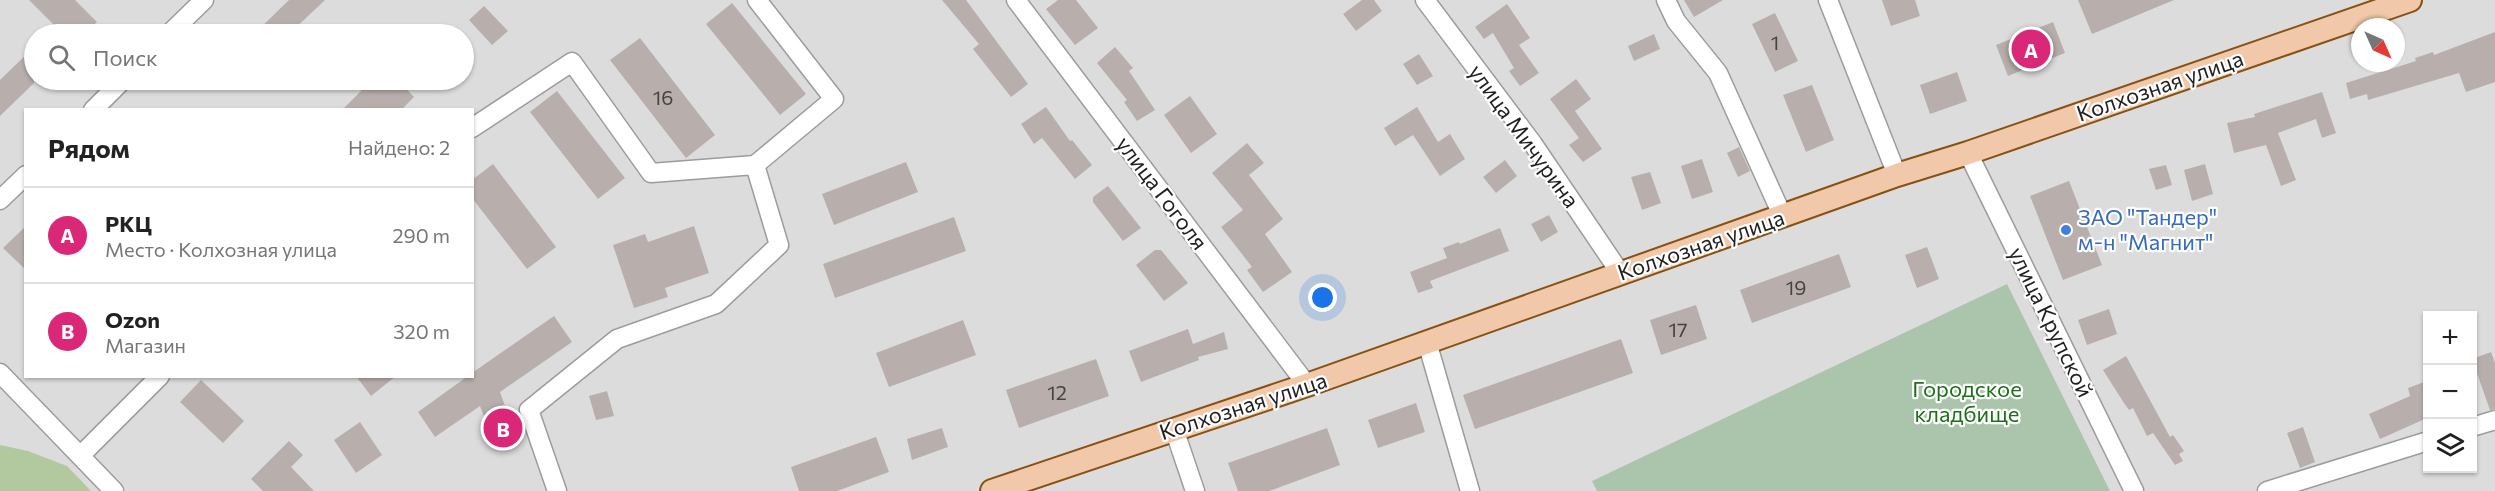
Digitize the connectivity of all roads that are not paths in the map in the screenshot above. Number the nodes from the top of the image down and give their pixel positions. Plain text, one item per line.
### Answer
1 (204, 0) edge
2 (757, 0) edge
3 (1017, 0) edge
4 (1425, 0) edge
5 (1666, 0) edge
6 (1828, 0) edge
7 (2410, 0) edge
8 (179, 24) edge
9 (113, 90) edge
10 (95, 108) edge
11 (474, 127) edge
12 (1968, 153) junction
13 (755, 165) junction
14 (1897, 175) junction
15 (24, 177) edge
16 (0, 200) edge
17 (1783, 217) junction
18 (1621, 274) junction
19 (1427, 342) junction
20 (0, 373) edge
21 (158, 378) edge
22 (1307, 385) junction
23 (2495, 420) edge
24 (2477, 425) edge
25 (1174, 429) junction
26 (2423, 442) edge
27 (81, 454) junction
28 (114, 491) edge
29 (557, 491) edge
30 (992, 491) edge
31 (1195, 491) edge
32 (1470, 491) edge
33 (2134, 491) edge
34 (2267, 491) edge

1 - 8 street
2 - 13 street
3 - 22 street, улица Гоголя
4 - 18 street, улица Мичурина
5 - 17 street
6 - 14 street
7 - 12 main road, Колхозная улица
9 - 10 street
11 - 13 street
12 - 14 main road, Колхозная улица
12 - 33 street, улица Крупской
13 - 29 street
14 - 17 main road, Колхозная улица
15 - 16 street
17 - 18 main road, Колхозная улица
18 - 19 main road, Колхозная улица
19 - 22 main road, Колхозная улица
19 - 32 street
20 - 27 street
21 - 27 street
22 - 25 main road, Колхозная улица
23 - 24 street
25 - 30 main road, Колхозная улица
25 - 31 street
26 - 34 street
27 - 28 street

